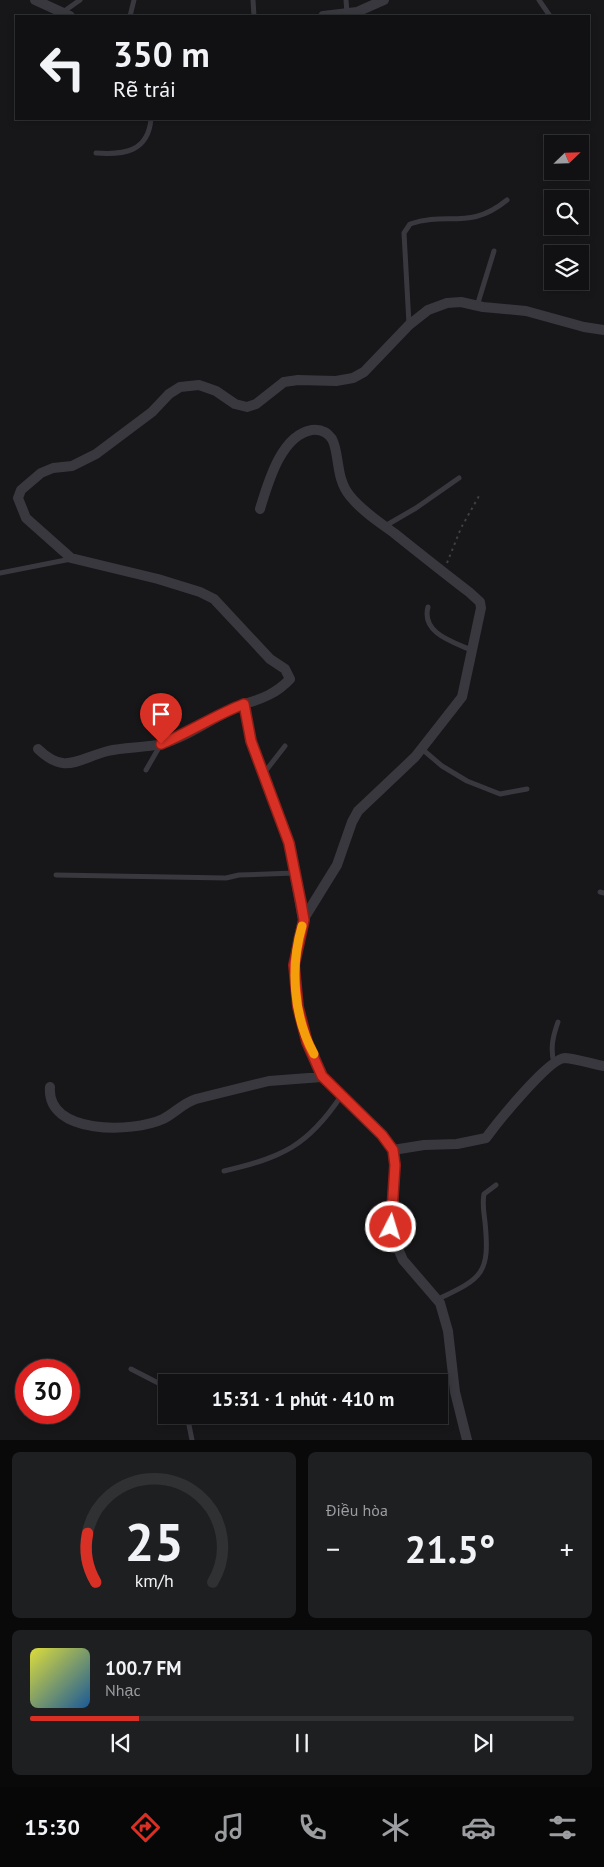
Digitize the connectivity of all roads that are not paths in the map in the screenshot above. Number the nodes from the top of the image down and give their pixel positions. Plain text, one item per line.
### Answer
1 (35, 0) edge
2 (80, 0) edge
3 (134, 0) edge
4 (253, 0) edge
5 (346, 0) edge
6 (384, 0) edge
7 (539, 0) edge
8 (347, 13) junction
9 (65, 15) edge
10 (130, 15) edge
11 (254, 15) edge
12 (331, 15) edge
13 (549, 15) edge
14 (151, 120) edge
15 (96, 153) dead end
16 (507, 200) dead end
17 (494, 251) dead end
18 (477, 306) junction
19 (409, 325) junction
20 (604, 330) edge
21 (459, 478) dead end
22 (260, 509) dead end
23 (385, 527) junction
24 (71, 558) junction
25 (0, 573) edge
26 (428, 607) dead end
27 (471, 650) junction
28 (244, 704) junction
29 (161, 744) junction
30 (285, 746) dead end
31 (38, 749) dead end
32 (422, 749) junction
33 (146, 770) dead end
34 (264, 773) junction
35 (527, 790) dead end
36 (294, 873) junction
37 (56, 875) dead end
38 (304, 920) junction
39 (558, 1022) dead end
40 (554, 1063) junction
41 (604, 1066) edge
42 (322, 1076) junction
43 (50, 1087) dead end
44 (341, 1096) junction
45 (393, 1150) junction
46 (224, 1171) dead end
47 (496, 1185) dead end
48 (438, 1299) junction
49 (131, 1369) dead end
50 (158, 1383) edge
51 (188, 1424) edge
52 (192, 1440) edge
53 (467, 1440) edge

1 - 9 street
2 - 9 lane
3 - 10 lane
4 - 11 lane
5 - 8 lane
6 - 8 street
7 - 13 lane
8 - 12 street
14 - 15 lane
16 - 19 lane
17 - 18 lane
18 - 19 street
18 - 20 street
19 - 24 street
21 - 23 lane
22 - 23 street
23 - 27 street
24 - 25 lane
24 - 28 street
26 - 27 lane
27 - 32 street
28 - 29 street
28 - 34 street
29 - 31 street
29 - 33 lane
30 - 34 lane
32 - 35 lane
32 - 38 street
34 - 36 street
36 - 37 lane
36 - 38 street
38 - 42 street
39 - 40 lane
40 - 41 street
40 - 45 street
42 - 43 street
42 - 44 street
44 - 45 street
44 - 46 lane
45 - 48 street
47 - 48 lane
48 - 53 street
49 - 50 lane
51 - 52 lane

